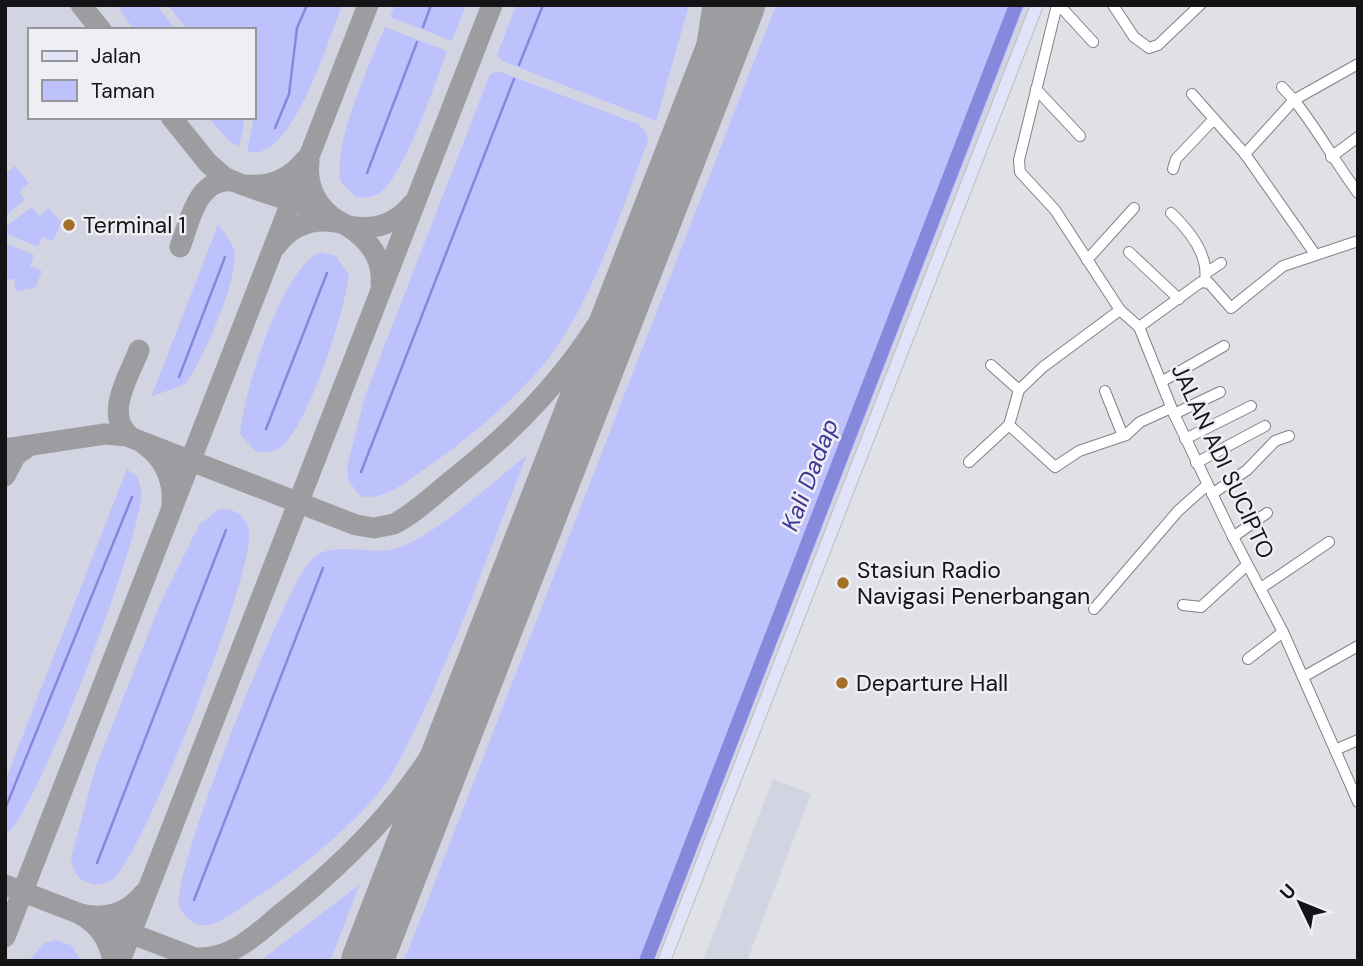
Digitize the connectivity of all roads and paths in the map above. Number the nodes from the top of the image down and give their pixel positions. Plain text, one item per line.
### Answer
1 (1037, 5) edge
2 (1058, 5) edge
3 (1113, 5) edge
4 (1199, 5) edge
5 (1093, 42) dead end
6 (1358, 64) edge
7 (1282, 87) dead end
8 (1036, 89) junction
9 (1192, 94) dead end
10 (1294, 100) junction
11 (1216, 122) junction
12 (1080, 136) dead end
13 (1358, 137) edge
14 (1245, 153) junction
15 (1331, 157) junction
16 (1173, 169) dead end
17 (1358, 193) edge
18 (1134, 208) dead end
19 (1171, 213) dead end
20 (1358, 242) edge
21 (1129, 252) dead end
22 (1315, 254) junction
23 (1087, 260) junction
24 (1221, 263) dead end
25 (1205, 277) junction
26 (1178, 299) junction
27 (1120, 310) junction
28 (1139, 327) junction
29 (1224, 346) dead end
30 (991, 365) dead end
31 (1161, 382) junction
32 (1019, 390) junction
33 (1105, 391) dead end
34 (1220, 392) dead end
35 (1251, 406) dead end
36 (1173, 411) junction
37 (1009, 425) junction
38 (1265, 426) dead end
39 (1123, 436) junction
40 (1289, 436) dead end
41 (1185, 439) junction
42 (969, 462) dead end
43 (1196, 463) junction
44 (1209, 490) junction
45 (1267, 513) dead end
46 (1233, 537) junction
47 (1329, 542) dead end
48 (1247, 565) junction
49 (1261, 588) junction
50 (1183, 606) dead end
51 (1094, 609) dead end
52 (1283, 632) junction
53 (1357, 649) edge
54 (1248, 659) dead end
55 (1303, 677) junction
56 (1358, 740) edge
57 (1335, 750) junction
58 (1358, 802) edge
59 (664, 961) edge

1 - 59 main road
2 - 5 street
2 - 8 street
3 - 4 street
6 - 10 street
7 - 10 street
8 - 12 street
8 - 23 street, JALAN ADI SUCIPTO
9 - 11 street
10 - 14 street
10 - 15 street
11 - 14 street
11 - 16 street
13 - 15 street
14 - 22 street
15 - 17 street
18 - 23 street
19 - 25 street
20 - 22 street
21 - 26 street
22 - 25 street
23 - 27 street, JALAN ADI SUCIPTO
24 - 25 street
25 - 26 street
26 - 28 street
27 - 28 street, JALAN ADI SUCIPTO
27 - 32 street
28 - 31 street, JALAN ADI SUCIPTO
29 - 31 street
30 - 32 street
31 - 36 street, JALAN ADI SUCIPTO
32 - 37 street
33 - 39 street
34 - 36 street
35 - 41 street
36 - 39 street
36 - 41 street, JALAN ADI SUCIPTO
37 - 39 street
37 - 42 street
38 - 43 street
40 - 44 street
41 - 43 street, JALAN ADI SUCIPTO
43 - 44 street, JALAN ADI SUCIPTO
44 - 46 street, JALAN ADI SUCIPTO
44 - 51 street
45 - 46 street
46 - 48 street, JALAN ADI SUCIPTO
47 - 49 street
48 - 49 street, JALAN ADI SUCIPTO
48 - 50 street
49 - 52 street, JALAN ADI SUCIPTO
52 - 54 street
52 - 55 street, JALAN ADI SUCIPTO
53 - 55 street
55 - 57 street, JALAN ADI SUCIPTO
56 - 57 street
57 - 58 street, JALAN ADI SUCIPTO

